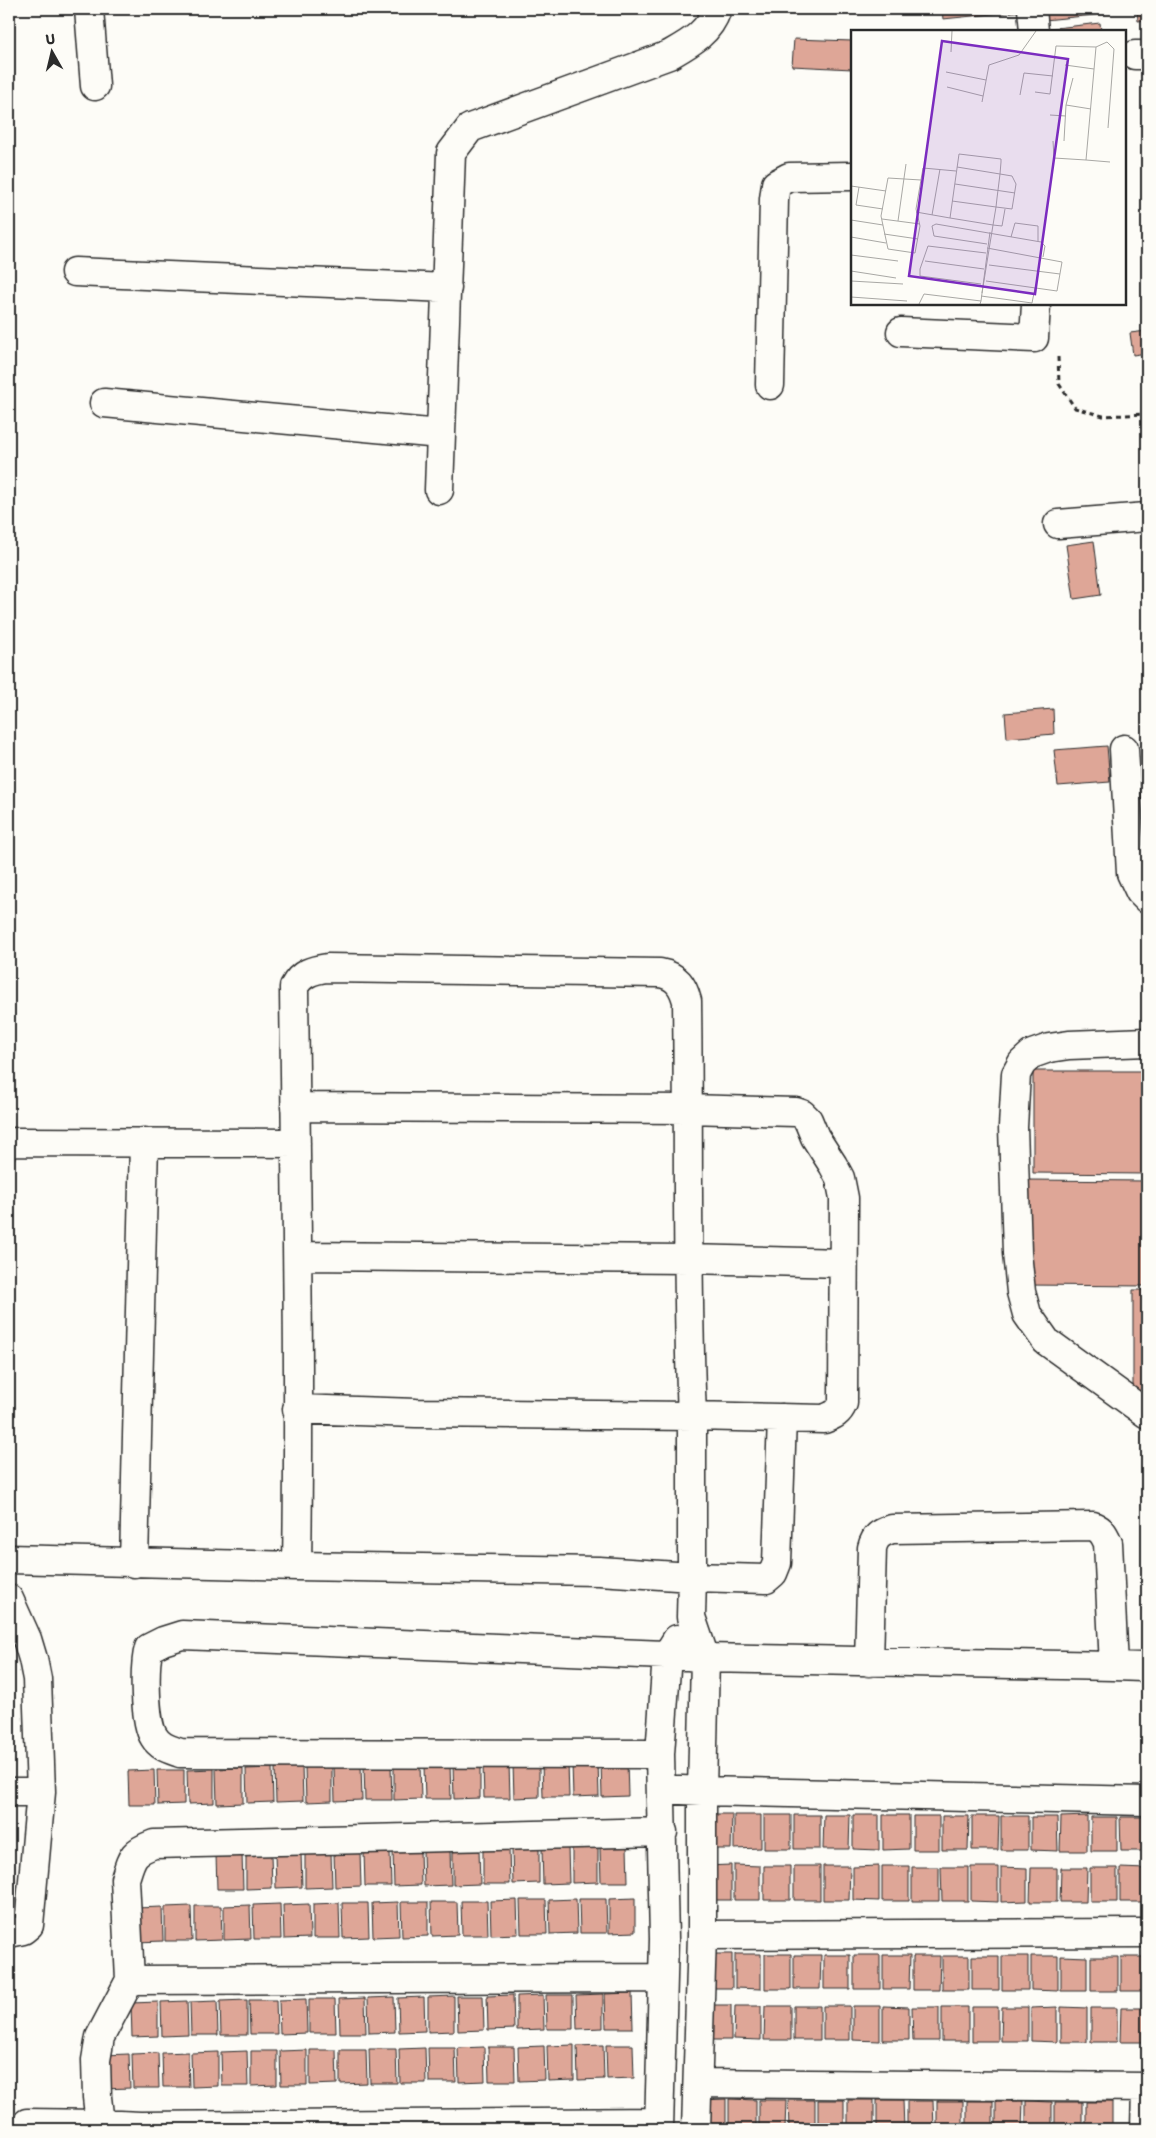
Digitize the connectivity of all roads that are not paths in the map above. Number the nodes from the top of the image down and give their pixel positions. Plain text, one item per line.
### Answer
1 (89, 9) edge
2 (717, 9) edge
3 (1032, 9) edge
4 (1034, 30) edge
5 (95, 86) dead end
6 (851, 176) edge
7 (75, 272) dead end
8 (447, 288) junction
9 (1036, 305) edge
10 (901, 332) dead end
11 (770, 385) dead end
12 (104, 403) dead end
13 (440, 434) junction
14 (439, 490) dead end
15 (1147, 517) edge
16 (1058, 524) dead end
17 (1124, 749) dead end
18 (1147, 899) edge
19 (1147, 1042) edge
20 (295, 1107) junction
21 (688, 1109) junction
22 (144, 1142) junction
23 (296, 1143) junction
24 (9, 1144) edge
25 (298, 1256) junction
26 (688, 1259) junction
27 (843, 1263) junction
28 (298, 1410) junction
29 (1147, 1414) edge
30 (692, 1416) junction
31 (782, 1418) junction
32 (9, 1559) edge
33 (134, 1563) junction
34 (297, 1566) junction
35 (692, 1577) junction
36 (9, 1599) edge
37 (691, 1617) junction
38 (667, 1655) junction
39 (705, 1658) junction
40 (21, 1659) edge
41 (869, 1662) junction
42 (1114, 1666) junction
43 (1147, 1670) edge
44 (660, 1754) junction
45 (661, 1789) junction
46 (702, 1791) junction
47 (9, 1792) edge
48 (41, 1792) junction
49 (1147, 1801) edge
50 (663, 1832) junction
51 (9, 1933) edge
52 (1147, 1933) edge
53 (702, 1935) junction
54 (663, 1978) junction
55 (130, 1980) junction
56 (663, 2032) junction
57 (700, 2032) junction
58 (698, 2083) junction
59 (1146, 2087) edge
60 (27, 2123) dead end
61 (100, 2124) junction
62 (659, 2125) edge
63 (696, 2129) edge
64 (1145, 2129) edge

1 - 5 street
2 - 8 street
3 - 4 street
6 - 11 street
7 - 8 street
8 - 13 street
9 - 10 street
12 - 13 street
13 - 14 street
15 - 16 street
17 - 18 street
19 - 29 street
20 - 21 street
20 - 21 street
20 - 23 street
21 - 26 street
21 - 27 street
22 - 23 street
22 - 24 street
22 - 33 street
23 - 25 street
25 - 26 street
25 - 28 street
26 - 27 street
26 - 30 street
27 - 31 street
28 - 30 street
28 - 34 street
30 - 31 street
30 - 35 street
31 - 35 street
32 - 33 street
33 - 34 street
34 - 35 street
35 - 37 street
36 - 40 street
37 - 38 street
37 - 39 street
38 - 39 street
38 - 44 street
38 - 44 street
39 - 41 street
39 - 46 street
40 - 48 street
41 - 42 street
41 - 42 street
42 - 43 street
44 - 45 street
45 - 46 street
45 - 50 street
46 - 49 street
46 - 53 street
47 - 48 street
48 - 51 street
50 - 54 street
50 - 55 street
52 - 53 street
53 - 57 street
54 - 55 street
54 - 56 street
55 - 61 street
56 - 57 street
56 - 62 street
57 - 58 street
58 - 59 street
58 - 63 street
59 - 64 street
60 - 61 street
61 - 62 street

